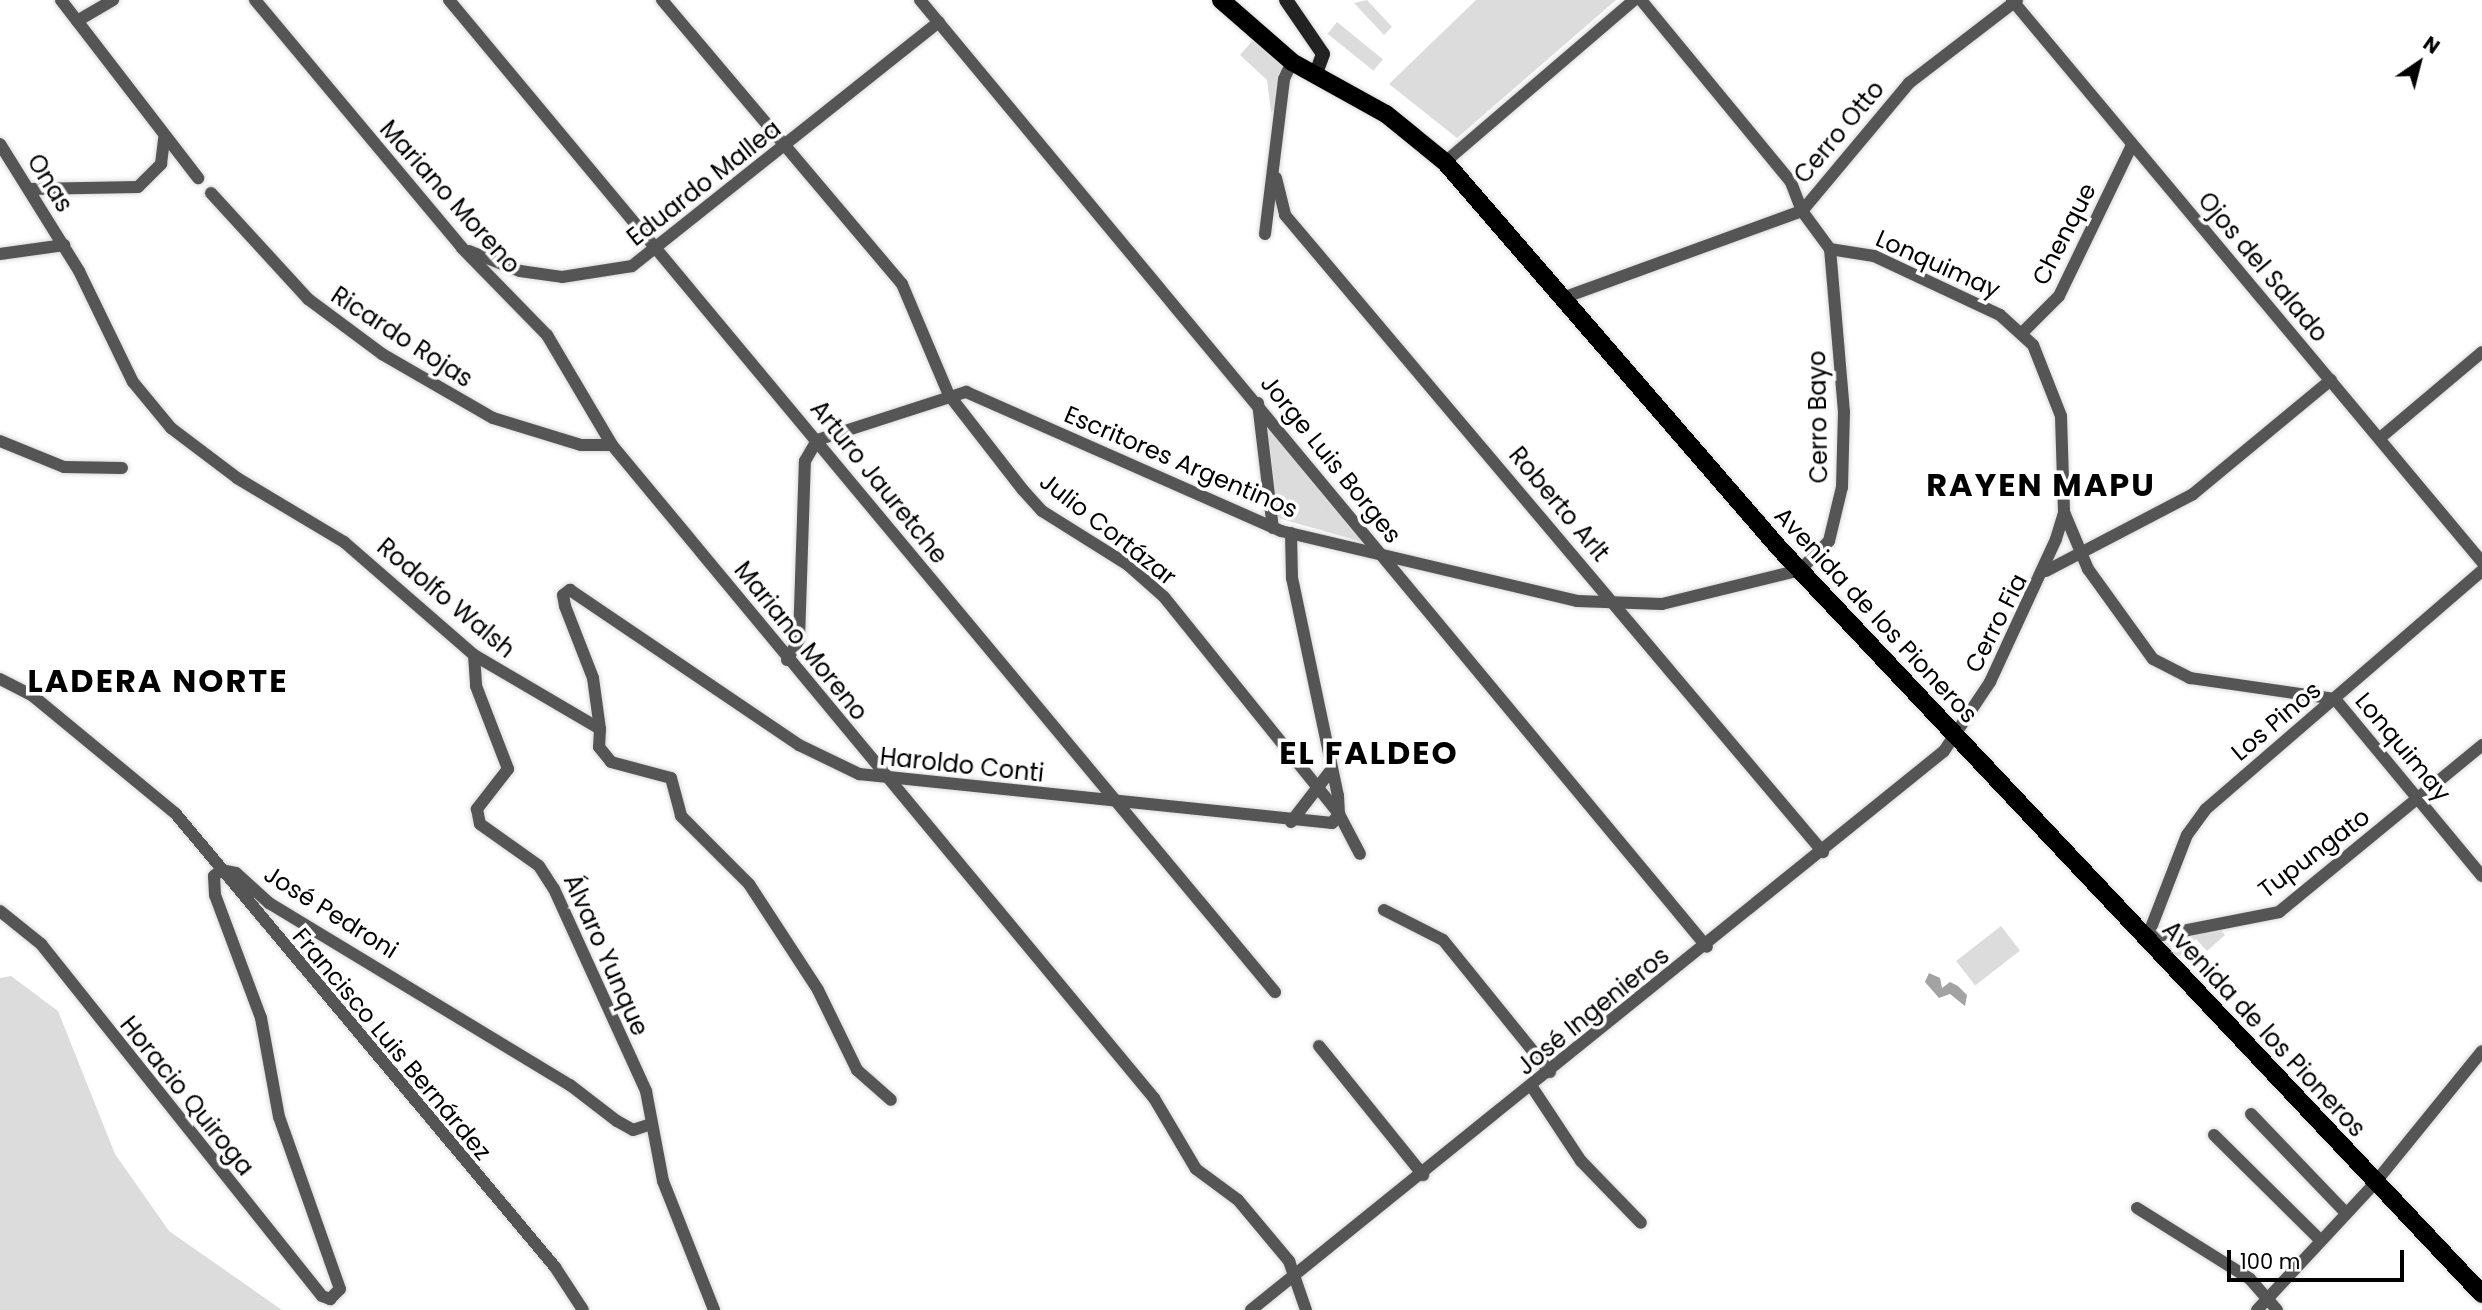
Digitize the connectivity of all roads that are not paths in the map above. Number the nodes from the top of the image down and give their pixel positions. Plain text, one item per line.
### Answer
1 (61, 0) edge
2 (113, 0) edge
3 (255, 0) edge
4 (449, 0) edge
5 (662, 0) edge
6 (920, 0) edge
7 (1221, 0) edge
8 (1286, 0) edge
9 (1634, 0) edge
10 (1641, 0) edge
11 (2015, 1) edge
12 (77, 21) junction
13 (939, 22) junction
14 (1293, 62) junction
15 (1315, 76) junction
16 (164, 138) junction
17 (0, 144) edge
18 (2132, 145) junction
19 (784, 146) junction
20 (1445, 162) junction
21 (198, 178) dead end
22 (1276, 178) junction
23 (30, 189) junction
24 (211, 193) dead end
25 (1802, 211) junction
26 (1265, 234) dead end
27 (64, 245) junction
28 (462, 248) junction
29 (658, 249) junction
30 (1830, 249) junction
31 (0, 254) edge
32 (1560, 299) junction
33 (2022, 333) junction
34 (2482, 352) edge
35 (2331, 380) junction
36 (949, 395) junction
37 (1258, 402) junction
38 (2380, 438) junction
39 (817, 440) junction
40 (0, 441) edge
41 (612, 445) junction
42 (122, 468) dead end
43 (2064, 512) junction
44 (1273, 528) junction
45 (1291, 533) junction
46 (2078, 552) junction
47 (1385, 558) junction
48 (2482, 562) edge
49 (1800, 570) junction
50 (2046, 571) junction
51 (2482, 571) edge
52 (1618, 606) junction
53 (474, 655) junction
54 (787, 660) junction
55 (0, 680) edge
56 (2335, 699) junction
57 (600, 729) junction
58 (1956, 737) junction
59 (2482, 745) edge
60 (1332, 769) junction
61 (890, 782) junction
62 (1316, 789) junction
63 (2418, 799) junction
64 (1114, 800) junction
65 (1339, 814) junction
66 (1291, 822) junction
67 (1823, 852) junction
68 (1360, 854) dead end
69 (221, 870) junction
70 (2482, 876) edge
71 (1384, 910) dead end
72 (0, 911) edge
73 (2147, 938) junction
74 (1707, 947) junction
75 (1275, 992) dead end
76 (1319, 1046) dead end
77 (2482, 1051) edge
78 (1550, 1072) junction
79 (1532, 1087) junction
80 (891, 1100) dead end
81 (2251, 1114) dead end
82 (652, 1124) junction
83 (2214, 1135) dead end
84 (1423, 1175) junction
85 (2374, 1184) junction
86 (2137, 1208) dead end
87 (2346, 1213) junction
88 (1641, 1223) dead end
89 (2320, 1240) junction
90 (1295, 1273) junction
91 (2480, 1295) edge
92 (2268, 1297) junction
93 (583, 1310) edge
94 (714, 1310) edge
95 (1251, 1310) edge
96 (1306, 1310) edge
97 (2257, 1310) edge
98 (2277, 1310) edge

1 - 12 street
2 - 12 street
3 - 28 street, Mariano Moreno
4 - 29 street, Arturo Jauretche
5 - 19 street, Julio Cortázar
6 - 13 street, Jorge Luis Borges
7 - 14 main road, Avenida de los Pioneros
8 - 15 main road
9 - 20 street
10 - 25 street
11 - 18 street, Ojos del Salado
11 - 25 street, Cerro Otto
12 - 16 street
13 - 19 street, Eduardo Mallea
13 - 37 street, Jorge Luis Borges
14 - 15 main road, Avenida de los Pioneros
14 - 22 street
15 - 20 main road, Avenida de los Pioneros
16 - 21 street
16 - 23 street
17 - 23 street, Onas
18 - 33 street, Chenque
18 - 35 street, Ojos del Salado
19 - 29 street, Eduardo Mallea
19 - 36 street, Julio Cortázar
20 - 32 main road, Avenida de los Pioneros
22 - 26 street
22 - 52 street, Roberto Arlt
23 - 27 street, Onas
24 - 41 street, Ricardo Rojas
25 - 30 street
25 - 32 street, Cerro Otto
27 - 31 street
27 - 53 street, Rodolfo Walsh
28 - 29 street, Eduardo Mallea
28 - 41 street, Mariano Moreno
29 - 39 street, Arturo Jauretche
30 - 33 street, Lonquimay
30 - 49 street, Cerro Bayo
32 - 49 main road, Avenida de los Pioneros
33 - 43 street, Lonquimay
34 - 38 street
35 - 38 street, Ojos del Salado
35 - 46 street, Cerro Fia
36 - 39 street, Escritores Argentinos
36 - 44 street, Escritores Argentinos
36 - 62 street, Julio Cortázar
37 - 44 street
37 - 47 street, Jorge Luis Borges
38 - 48 street, Ojos del Salado
39 - 54 street
39 - 64 street, Arturo Jauretche
40 - 42 street
41 - 54 street, Mariano Moreno
43 - 46 street, Lonquimay
43 - 50 street, Lonquimay
44 - 45 street, Escritores Argentinos
45 - 47 street, Escritores Argentinos
45 - 60 street
46 - 50 street, Cerro Fia
46 - 56 street, Lonquimay
47 - 52 street, Escritores Argentinos
47 - 74 street, Jorge Luis Borges
49 - 52 street, Escritores Argentinos
49 - 58 main road, Avenida de los Pioneros
50 - 58 street, Cerro Fia
51 - 56 street, Los Pinos
52 - 67 street, Roberto Arlt
53 - 57 street, Rodolfo Walsh
53 - 82 street, Álvaro Yunque
54 - 61 street, Mariano Moreno
55 - 69 street, Francisco Luis Bernárdez
56 - 63 street, Lonquimay
56 - 73 street, Los Pinos
57 - 61 street, Haroldo Conti
57 - 80 street
58 - 67 street, José Ingenieros
58 - 73 main road, Avenida de los Pioneros
59 - 63 street, Tupungato
60 - 62 street
60 - 65 street
61 - 64 street, Haroldo Conti
61 - 90 street, Mariano Moreno
62 - 65 street, Julio Cortázar
62 - 66 street
63 - 70 street, Lonquimay
63 - 73 street, Tupungato
64 - 66 street, Haroldo Conti
64 - 75 street, Arturo Jauretche
65 - 66 street, Haroldo Conti
65 - 68 street, Julio Cortázar
67 - 74 street, José Ingenieros
69 - 72 street, Horacio Quiroga
69 - 82 street, José Pedroni
69 - 93 street, Francisco Luis Bernárdez
71 - 78 street
73 - 85 main road, Avenida de los Pioneros
74 - 78 street, José Ingenieros
76 - 84 street
77 - 85 street
78 - 79 street, José Ingenieros
79 - 84 street, José Ingenieros
79 - 88 street
81 - 87 street
82 - 94 street, Álvaro Yunque
83 - 89 street
84 - 90 street, José Ingenieros
85 - 87 street
85 - 91 main road, Avenida de los Pioneros
86 - 92 street
87 - 89 street
89 - 92 street
90 - 95 street, José Ingenieros
90 - 96 street, Mariano Moreno
92 - 97 street
92 - 98 street

